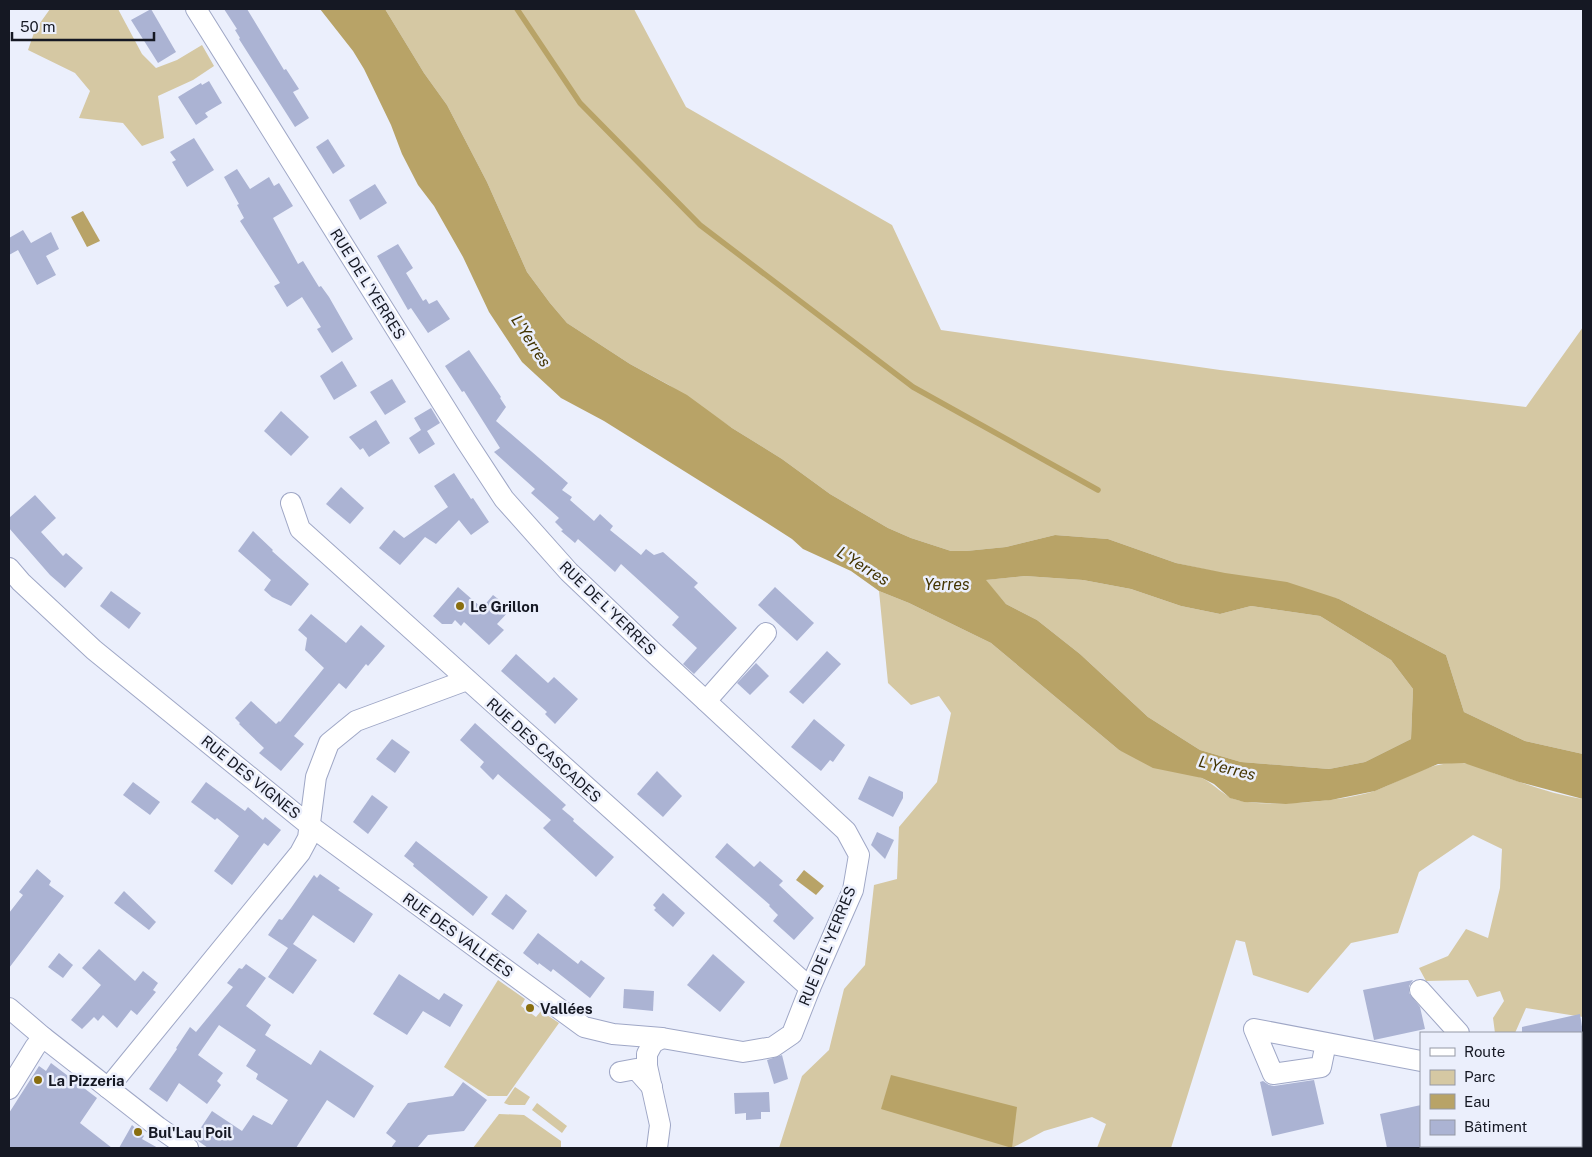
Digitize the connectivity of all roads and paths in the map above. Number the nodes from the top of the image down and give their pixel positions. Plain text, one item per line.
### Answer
1 (196, 9) edge
2 (291, 503) dead end
3 (9, 568) edge
4 (766, 633) dead end
5 (467, 680) junction
6 (706, 702) junction
7 (309, 825) junction
8 (810, 988) junction
9 (1420, 990) dead end
10 (9, 1008) edge
11 (1458, 1032) edge
12 (613, 1034) joint
13 (43, 1038) junction
14 (662, 1038) junction
15 (1326, 1043) dead end
16 (1420, 1061) edge
17 (620, 1072) dead end
18 (108, 1088) junction
19 (9, 1089) edge
20 (653, 1089) junction
21 (188, 1148) edge
22 (657, 1148) edge

1 - 6 street, RUE DE L'YERRES
2 - 5 street, RUE DES CASCADES
3 - 7 street, RUE DES VIGNES
4 - 6 street
5 - 7 street
5 - 8 street, RUE DES CASCADES
6 - 8 street, RUE DE L'YERRES
7 - 12 street, RUE DES VALLÉES
7 - 18 street, RUE DES VIGNES
8 - 14 street, RUE DE L'YERRES
9 - 11 street
10 - 13 street
12 - 14 street, RUE DE L'YERRES
13 - 18 street
13 - 19 street
14 - 20 street
15 - 16 street
17 - 20 street
18 - 21 street
20 - 22 street

